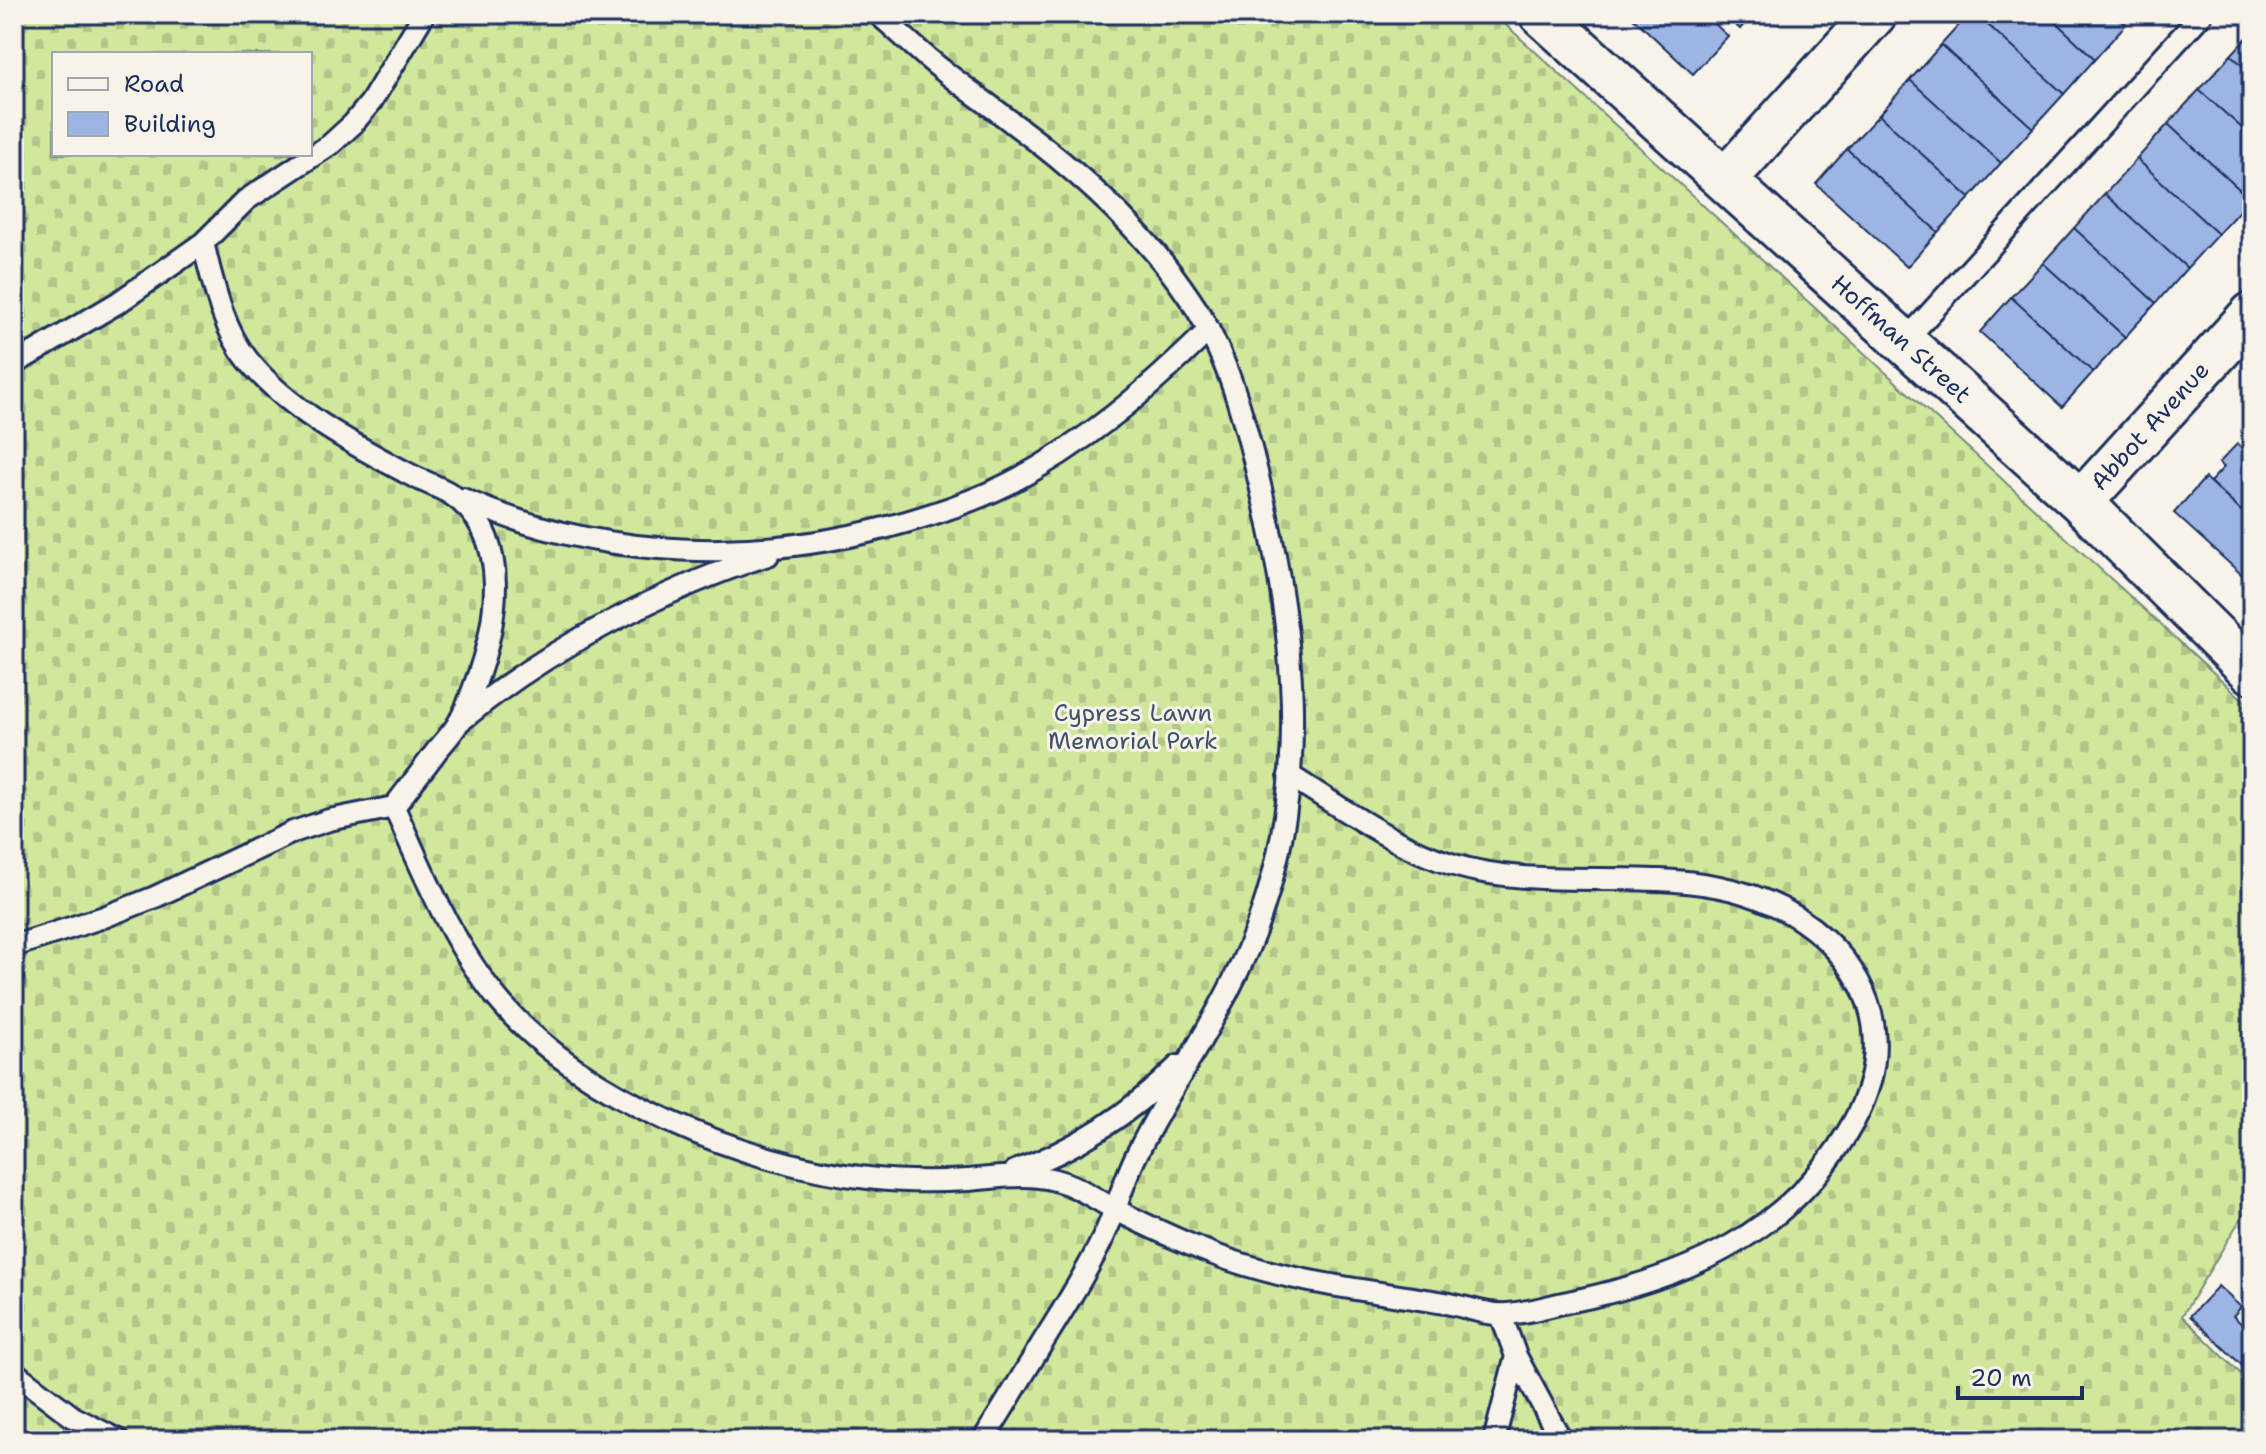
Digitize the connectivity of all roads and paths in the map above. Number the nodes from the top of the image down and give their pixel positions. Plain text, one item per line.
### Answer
1 (424, 14) edge
2 (878, 14) edge
3 (1541, 14) edge
4 (1875, 14) edge
5 (2202, 14) edge
6 (1725, 180) junction
7 (203, 243) junction
8 (2252, 314) edge
9 (1209, 330) junction
10 (1904, 342) junction
11 (14, 364) edge
12 (449, 493) junction
13 (2081, 502) junction
14 (811, 543) junction
15 (2252, 672) edge
16 (460, 721) junction
17 (1289, 775) junction
18 (394, 807) junction
19 (14, 946) edge
20 (1204, 1037) junction
21 (1000, 1176) junction
22 (1115, 1210) junction
23 (1501, 1315) junction
24 (1516, 1356) junction
25 (14, 1372) edge
26 (118, 1440) edge
27 (983, 1440) edge
28 (1494, 1440) edge
29 (1561, 1440) edge

1 - 7 lane
2 - 9 lane
3 - 6 street, Hoffman Street
4 - 6 street
5 - 10 lane
6 - 10 street, Hoffman Street
7 - 11 lane
7 - 12 lane
8 - 13 street, Abbot Avenue
9 - 14 lane
9 - 17 lane
10 - 13 street, Hoffman Street
12 - 14 lane
12 - 16 lane
13 - 15 street, Hoffman Street
14 - 16 lane
16 - 18 lane
17 - 20 lane
17 - 23 lane
18 - 19 lane
18 - 21 lane
20 - 21 lane
20 - 22 lane
21 - 22 lane
22 - 23 lane
22 - 27 lane
23 - 24 lane
24 - 28 lane
24 - 29 lane
25 - 26 lane

